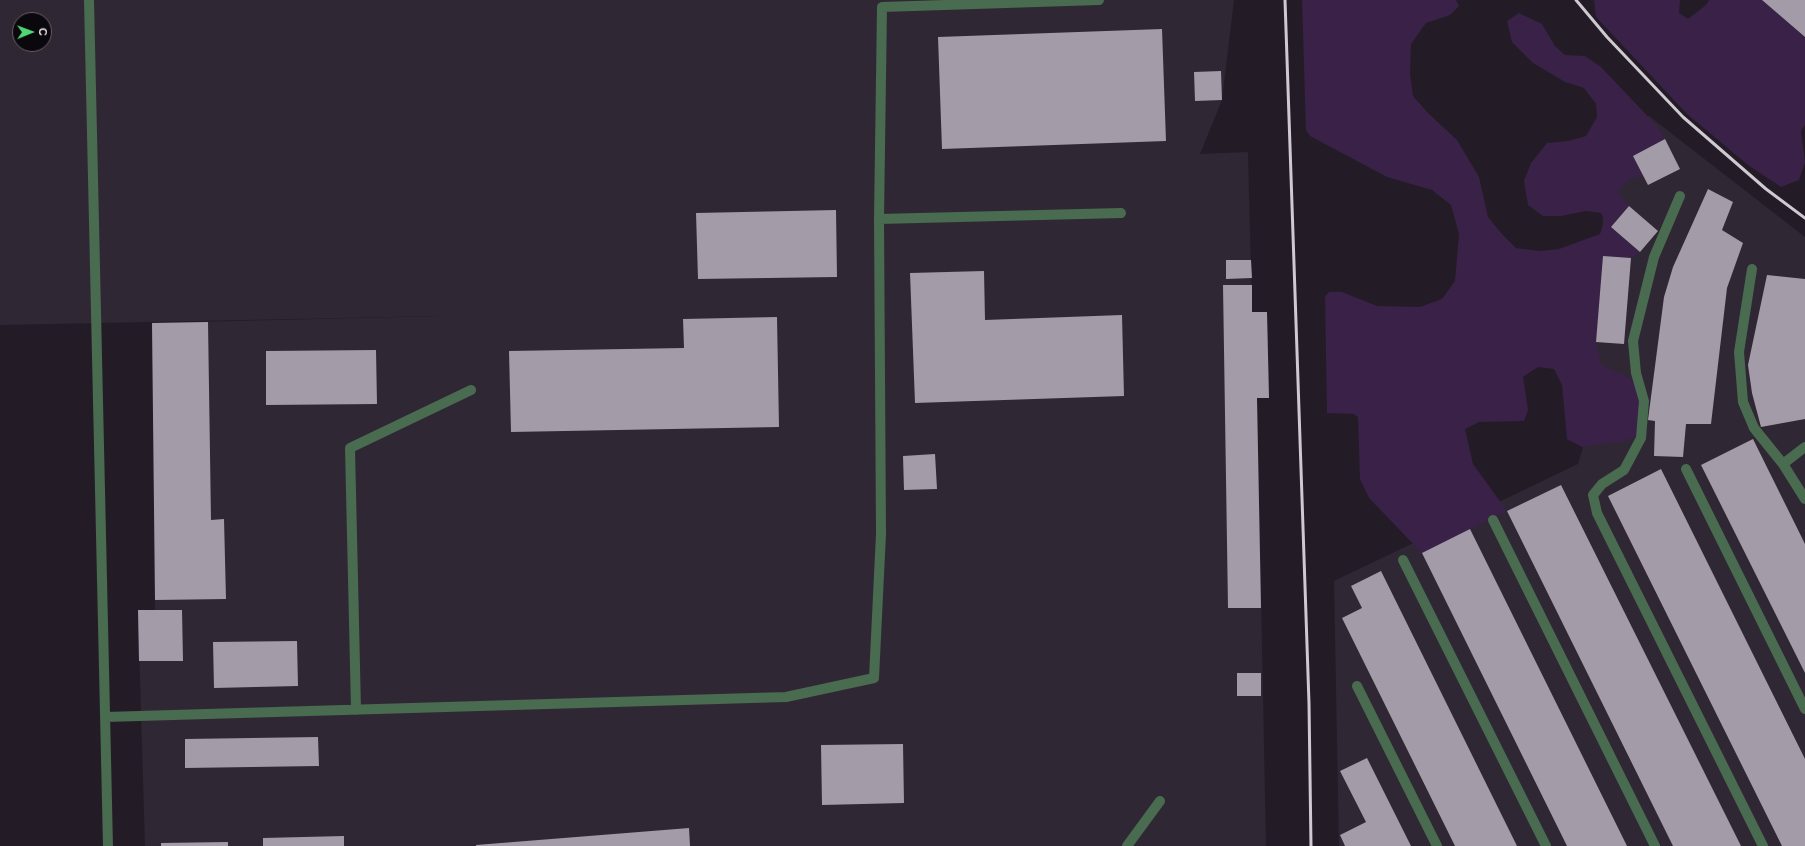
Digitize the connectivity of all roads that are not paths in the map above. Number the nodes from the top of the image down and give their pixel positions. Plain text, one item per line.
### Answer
1 (89, 0) edge
2 (1099, 0) edge
3 (1680, 196) dead end
4 (1120, 213) dead end
5 (879, 219) junction
6 (1752, 269) dead end
7 (471, 390) dead end
8 (1805, 448) edge
9 (1783, 464) junction
10 (1686, 469) dead end
11 (1805, 499) edge
12 (1493, 520) dead end
13 (1403, 560) dead end
14 (1357, 686) dead end
15 (1805, 709) edge
16 (356, 710) junction
17 (104, 716) junction
18 (1160, 801) dead end
19 (108, 846) edge
20 (1127, 846) edge
21 (1437, 846) edge
22 (1546, 846) edge
23 (1655, 846) edge
24 (1763, 846) edge

1 - 17 street
2 - 5 street
3 - 24 street
4 - 5 street
5 - 16 street
6 - 9 street
7 - 16 street
8 - 9 street
9 - 11 street
10 - 15 street
12 - 23 street
13 - 22 street
14 - 21 street
16 - 17 street
17 - 19 street
18 - 20 street

